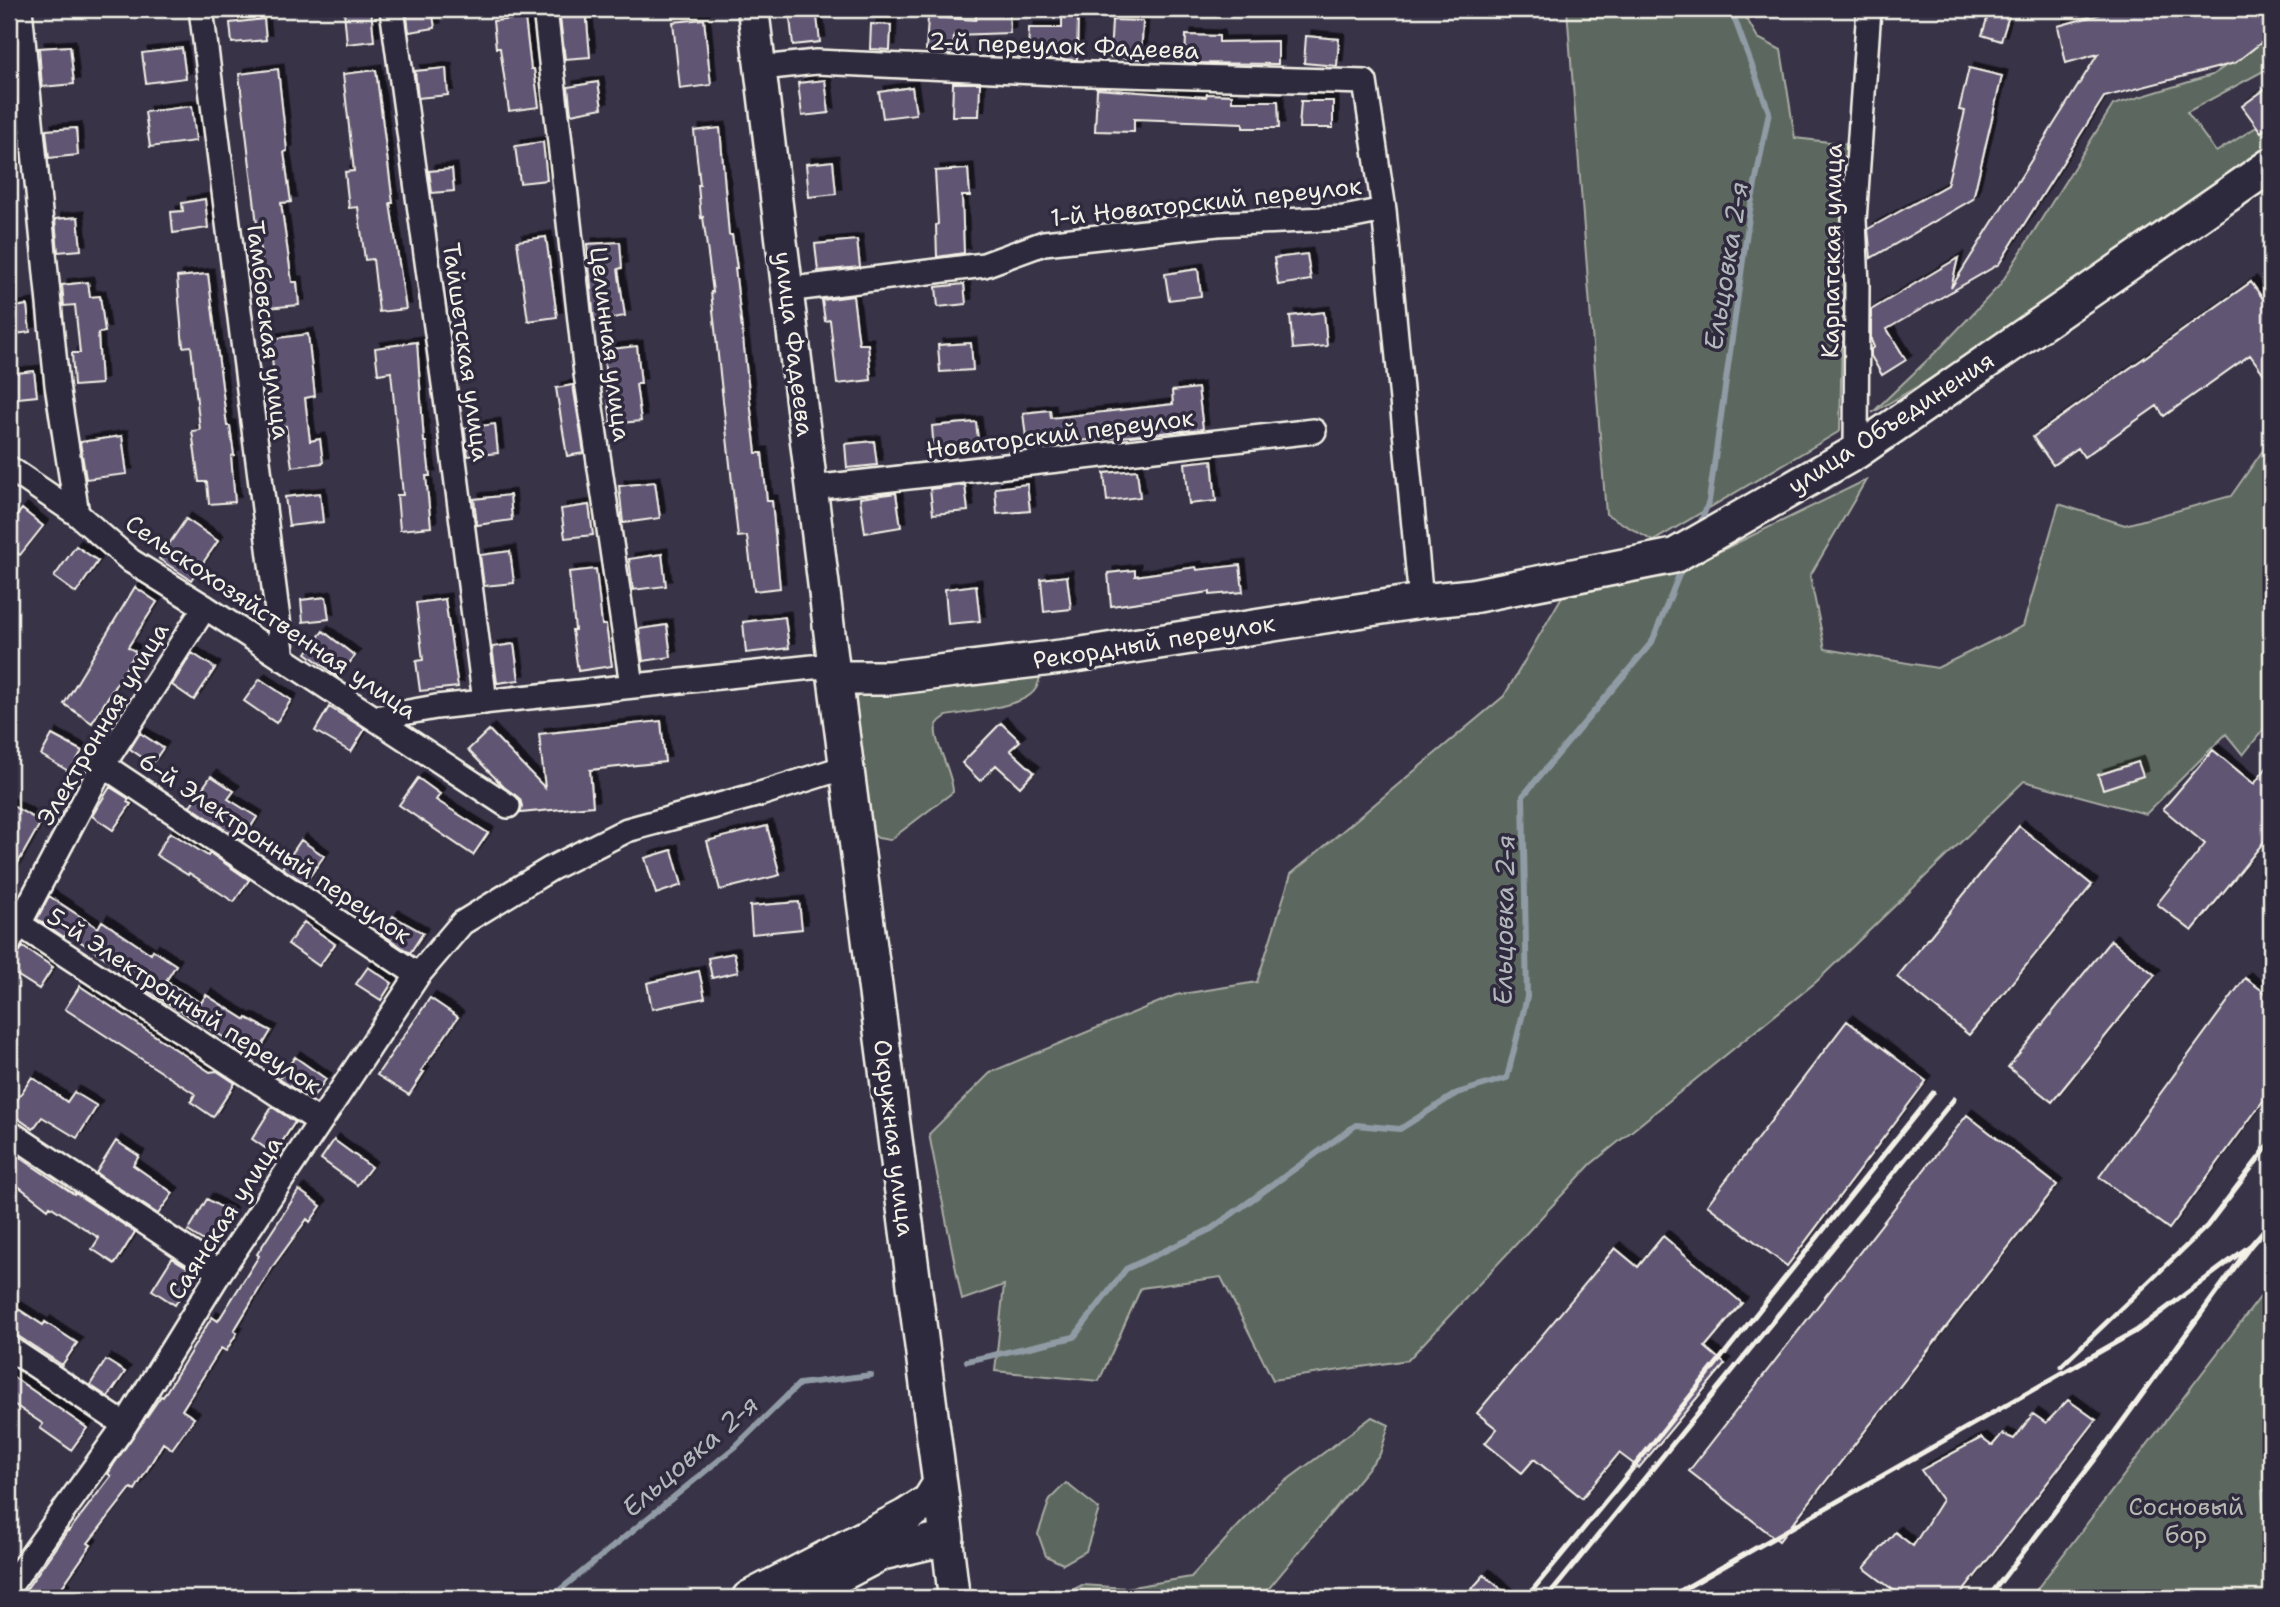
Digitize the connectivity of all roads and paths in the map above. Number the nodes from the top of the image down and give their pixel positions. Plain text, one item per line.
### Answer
1 (20, 9) edge
2 (201, 9) edge
3 (392, 9) edge
4 (545, 9) edge
5 (753, 9) edge
6 (1869, 9) edge
7 (762, 68) junction
8 (2271, 165) edge
9 (1384, 210) junction
10 (786, 290) junction
11 (1314, 431) dead end
12 (1856, 452) junction
13 (9, 468) edge
14 (812, 488) junction
15 (76, 514) junction
16 (1472, 596) joint
17 (1421, 601) junction
18 (205, 607) junction
19 (283, 659) junction
20 (835, 678) junction
21 (632, 685) junction
22 (485, 702) junction
23 (375, 718) junction
24 (846, 762) junction
25 (103, 765) junction
26 (508, 806) dead end
27 (14, 933) edge
28 (418, 975) junction
29 (320, 1122) junction
30 (9, 1132) edge
31 (220, 1272) junction
32 (9, 1348) edge
33 (125, 1424) junction
34 (939, 1485) junction
35 (947, 1538) junction
36 (12, 1576) edge
37 (749, 1598) edge
38 (796, 1598) edge
39 (954, 1598) edge

1 - 15 street
2 - 19 street, Тамбовская улица
3 - 22 street, Тайшетская улица
4 - 21 street, Целинная улица
5 - 7 street, улица Фадеева
6 - 12 street, Карпатская улица
7 - 9 street, 2-й переулок Фадеева
7 - 10 street, улица Фадеева
8 - 12 main road, улица Объединения
9 - 10 street, 1-й Новаторский переулок
9 - 17 street
10 - 14 street, улица Фадеева
11 - 14 street, Новаторский переулок
12 - 16 main road, улица Объединения
13 - 15 street, Сельскохозяйственная улица
14 - 20 street, улица Фадеева
15 - 18 street, Сельскохозяйственная улица
16 - 17 main road, Рекордный переулок
17 - 20 main road, Рекордный переулок
18 - 19 street, Сельскохозяйственная улица
18 - 25 street, Электронная улица
19 - 23 street, Сельскохозяйственная улица
20 - 21 street
20 - 24 main road, Окружная улица
21 - 22 street
22 - 23 street
23 - 26 street, Сельскохозяйственная улица
24 - 28 street, Саянская улица
24 - 34 main road, Окружная улица
25 - 27 street, Электронная улица
25 - 28 street, 6-й Электронный переулок
27 - 29 street, 5-й Электронный переулок
28 - 29 street, Саянская улица
29 - 31 street, Саянская улица
30 - 31 street
31 - 33 street, Саянская улица
32 - 33 street
33 - 36 street, Саянская улица
34 - 35 main road, Окружная улица
34 - 37 main road
35 - 38 main road
35 - 39 street, Окружная улица

